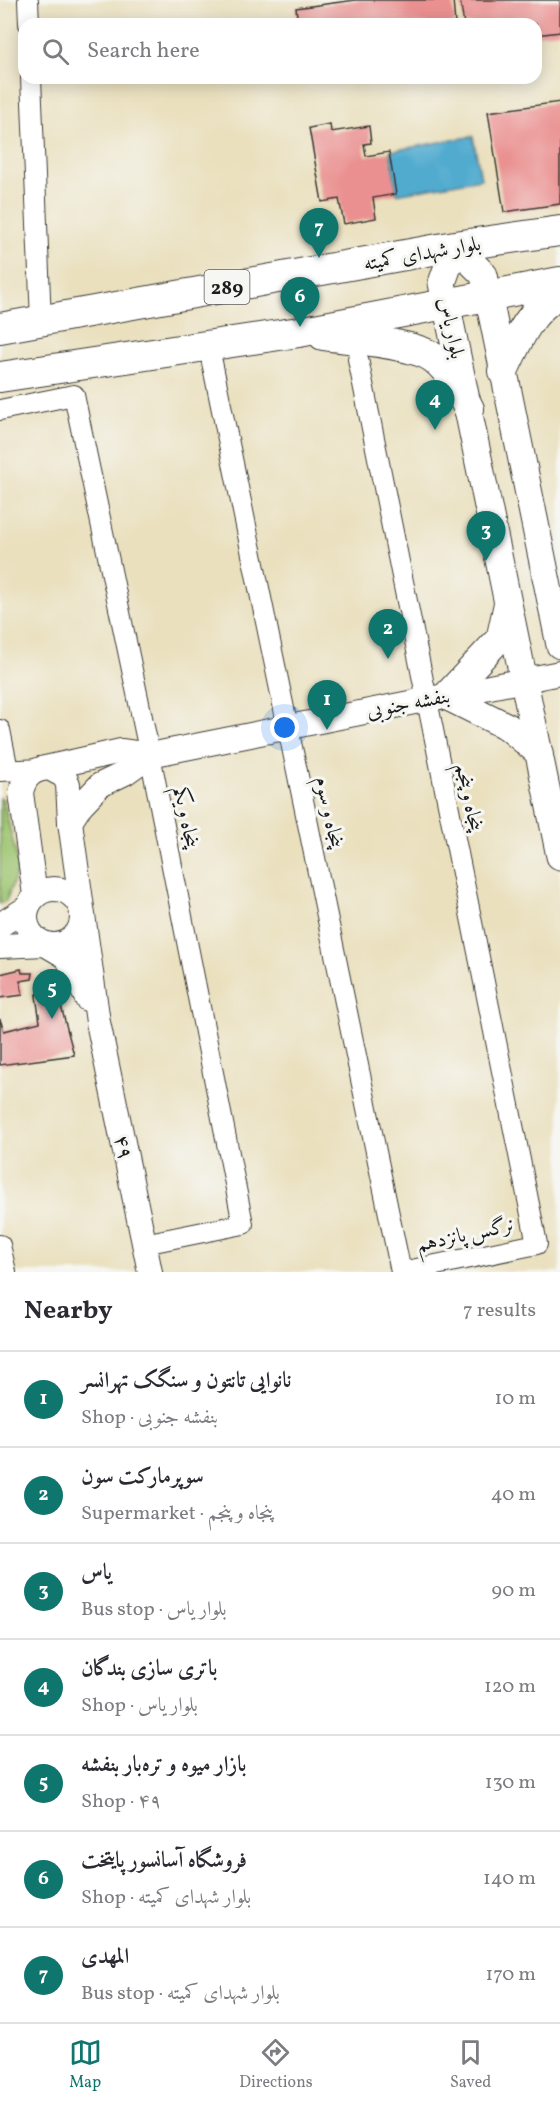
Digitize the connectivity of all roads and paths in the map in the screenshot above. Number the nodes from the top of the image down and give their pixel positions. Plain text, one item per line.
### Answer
1 (28, 0) edge
2 (29, 18) edge
3 (31, 84) edge
4 (560, 231) edge
5 (455, 246) junction
6 (560, 282) edge
7 (560, 292) edge
8 (490, 306) junction
9 (449, 315) junction
10 (40, 321) junction
11 (0, 328) edge
12 (299, 332) junction
13 (358, 359) dead end
14 (212, 362) dead end
15 (503, 371) junction
16 (0, 377) edge
17 (469, 409) junction
18 (0, 410) edge
19 (508, 602) junction
20 (560, 645) edge
21 (560, 673) edge
22 (524, 680) junction
23 (436, 698) junction
24 (288, 727) junction
25 (0, 730) edge
26 (539, 753) junction
27 (150, 755) junction
28 (41, 769) junction
29 (4, 770) edge
30 (70, 822) junction
31 (560, 856) edge
32 (31, 902) junction
33 (82, 911) junction
34 (0, 925) edge
35 (45, 944) junction
36 (0, 945) edge
37 (98, 1022) junction
38 (144, 1244) junction
39 (537, 1244) joint
40 (0, 1245) edge
41 (6, 1272) edge
42 (150, 1272) edge
43 (401, 1272) edge

1 - 2 street
3 - 10 street
4 - 5 main road, بلوار شهدای کمیته / 289
5 - 8 main road, بلوار یاس
5 - 9 main road, بلوار یاس
5 - 10 main road, بلوار شهدای کمیته / 289
6 - 8 main road
7 - 15 main road
8 - 9 main road
8 - 15 main road, بلوار یاس
9 - 12 main road
9 - 17 main road, بلوار یاس
10 - 11 main road, بلوار شهدای کمیته / 289
12 - 16 main road
12 - 17 main road
13 - 23 street, پنجاه و پنجم
14 - 24 street, پنجاه و سوم
15 - 20 main road, بلوار یاس
17 - 19 main road, بلوار یاس
18 - 27 street, پنجاه و یکم
19 - 22 main road, بلوار یاس
19 - 23 main road
21 - 22 street, بنفشه جنوبی
22 - 23 street, بنفشه جنوبی
22 - 26 main road, بلوار یاس
23 - 24 street, بنفشه جنوبی
23 - 26 main road
23 - 39 street, پنجاه و پنجم
24 - 27 street, بنفشه جنوبی
24 - 43 street, پنجاه و سوم
25 - 29 street
26 - 31 main road, بلوار یاس
27 - 28 street, بنفشه جنوبی
27 - 30 street, بنفشه جنوبی
27 - 38 street, پنجاه و یکم
28 - 29 street, بنفشه جنوبی
28 - 30 street
28 - 32 street
30 - 33 street
32 - 33 street
32 - 34 street
32 - 35 street
33 - 35 street
33 - 37 street
35 - 36 street
35 - 37 street
37 - 38 street, ۴۹
38 - 42 street, ۴۹
39 - 43 street, نرگس پانزدهم
40 - 41 street

